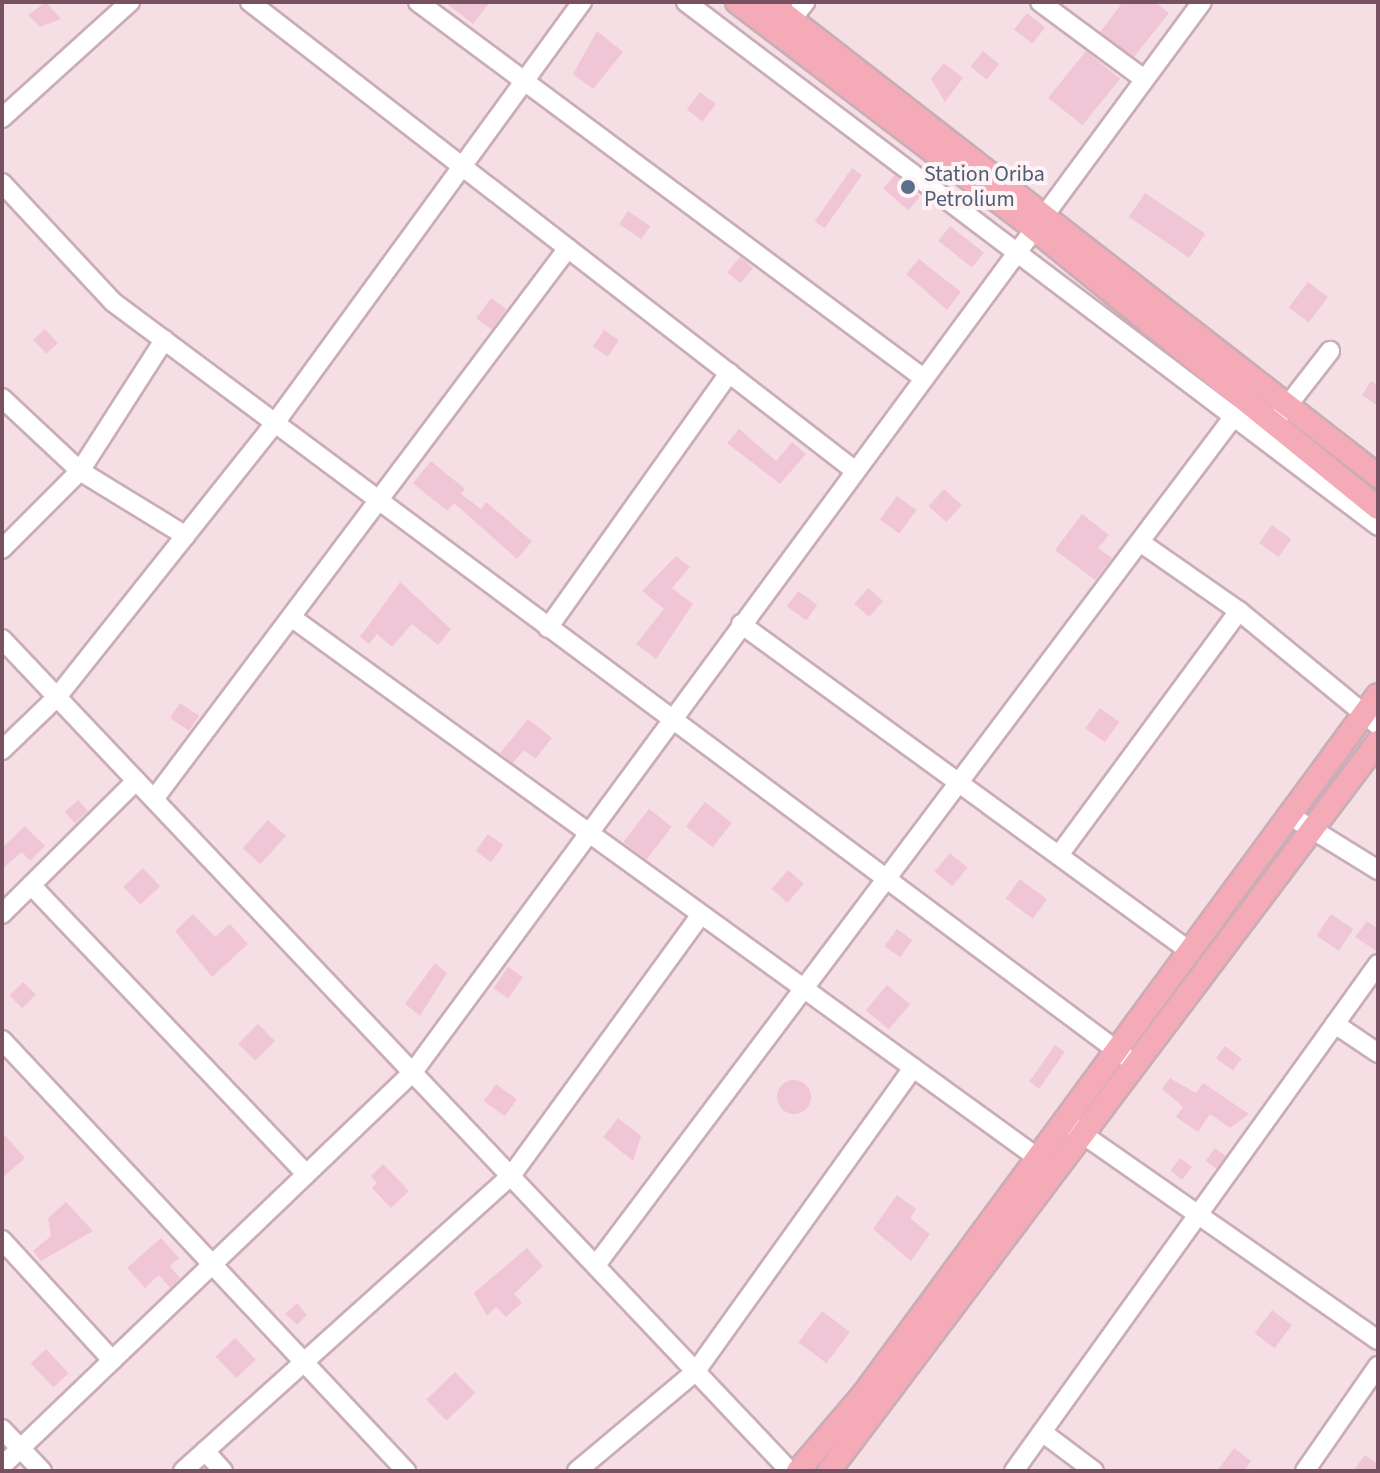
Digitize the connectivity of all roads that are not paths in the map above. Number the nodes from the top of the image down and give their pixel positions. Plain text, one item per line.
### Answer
1 (130, 2) edge
2 (250, 2) edge
3 (418, 2) edge
4 (582, 2) edge
5 (686, 2) edge
6 (737, 2) edge
7 (769, 2) edge
8 (1040, 2) edge
9 (1202, 2) edge
10 (793, 18) edge
11 (1144, 79) junction
12 (524, 81) junction
13 (2, 118) edge
14 (462, 167) junction
15 (2, 183) edge
16 (1038, 219) junction
17 (568, 248) junction
18 (1014, 252) junction
19 (164, 340) junction
20 (1330, 351) dead end
21 (729, 373) junction
22 (922, 377) junction
23 (2, 398) edge
24 (1287, 407) junction
25 (1235, 415) junction
26 (275, 423) junction
27 (1272, 426) junction
28 (854, 470) junction
29 (80, 471) junction
30 (1378, 476) edge
31 (378, 501) junction
32 (1378, 508) edge
33 (1378, 526) edge
34 (186, 536) junction
35 (1140, 542) junction
36 (2, 549) edge
37 (1239, 611) junction
38 (291, 617) junction
39 (741, 624) junction
40 (548, 628) junction
41 (2, 639) edge
42 (1378, 695) edge
43 (57, 697) junction
44 (1371, 720) edge
45 (670, 721) junction
46 (1378, 742) edge
47 (2, 750) edge
48 (136, 781) junction
49 (959, 782) junction
50 (154, 799) junction
51 (1289, 815) junction
52 (1312, 829) junction
53 (582, 834) junction
54 (1059, 855) junction
55 (1378, 870) edge
56 (885, 881) junction
57 (31, 885) junction
58 (2, 914) edge
59 (700, 916) junction
60 (1188, 950) junction
61 (1378, 964) edge
62 (803, 989) junction
63 (1335, 1024) junction
64 (2, 1040) edge
65 (1115, 1049) junction
66 (1378, 1053) edge
67 (1135, 1064) junction
68 (913, 1068) junction
69 (413, 1072) junction
70 (1062, 1120) junction
71 (1084, 1134) junction
72 (1035, 1156) junction
73 (306, 1174) junction
74 (511, 1176) junction
75 (1198, 1214) junction
76 (2, 1240) edge
77 (212, 1264) junction
78 (596, 1265) junction
79 (1378, 1340) edge
80 (112, 1360) junction
81 (304, 1362) junction
82 (1378, 1366) edge
83 (696, 1371) junction
84 (2, 1429) edge
85 (1042, 1432) junction
86 (19, 1448) junction
87 (205, 1451) junction
88 (2, 1466) edge
89 (42, 1471) edge
90 (183, 1471) edge
91 (223, 1471) edge
92 (406, 1471) edge
93 (577, 1471) edge
94 (790, 1471) edge
95 (798, 1471) edge
96 (829, 1471) edge
97 (1014, 1471) edge
98 (1094, 1471) edge
99 (1305, 1471) edge

1 - 13 street
2 - 14 street
3 - 12 street
4 - 12 street
5 - 18 street
6 - 10 main road
7 - 10 main road
8 - 11 street
9 - 11 street
10 - 16 main road
11 - 16 street
12 - 14 street
12 - 22 street
14 - 17 street
14 - 26 street
15 - 19 street
16 - 18 street
16 - 24 main road
16 - 27 main road
17 - 21 street
17 - 31 street
18 - 22 street
18 - 25 street
19 - 26 street
19 - 29 street
20 - 24 street
21 - 28 street
21 - 40 street
22 - 28 street
23 - 29 street
24 - 27 street
24 - 30 main road
25 - 33 street
25 - 35 street
26 - 31 street
26 - 34 street
27 - 32 main road
28 - 39 street
29 - 34 street
29 - 36 street
31 - 38 street
31 - 40 street
34 - 43 street
35 - 37 street
35 - 49 street
37 - 44 street
37 - 54 street
38 - 50 street
38 - 53 street
39 - 45 street
39 - 49 street
40 - 45 street
41 - 43 street
42 - 44 main road
43 - 47 street
43 - 48 street
44 - 51 main road
45 - 53 street
45 - 56 street
46 - 52 main road
48 - 50 street
48 - 57 street
49 - 54 street
49 - 56 street
50 - 69 street
51 - 52 street
51 - 60 main road
52 - 55 street
52 - 67 main road
53 - 59 street
53 - 69 street
54 - 60 street
56 - 62 street
56 - 65 street
57 - 58 street
57 - 73 street
59 - 62 street
59 - 74 street
60 - 65 main road
61 - 63 street
62 - 68 street
62 - 78 street
63 - 66 street
63 - 75 street
64 - 77 street
65 - 67 street
65 - 70 main road
67 - 71 main road
68 - 72 street
68 - 83 street
69 - 73 street
69 - 74 street
70 - 71 street
70 - 72 main road
71 - 75 street
71 - 96 main road
72 - 95 main road
73 - 77 street
74 - 78 street
74 - 81 street
75 - 79 street
75 - 85 street
76 - 80 street
77 - 80 street
77 - 81 street
78 - 83 street
80 - 86 street
81 - 87 street
81 - 92 street
82 - 99 street
83 - 93 street
83 - 94 street
84 - 86 street
85 - 97 street
85 - 98 street
86 - 88 street
86 - 89 street
87 - 90 street
87 - 91 street

